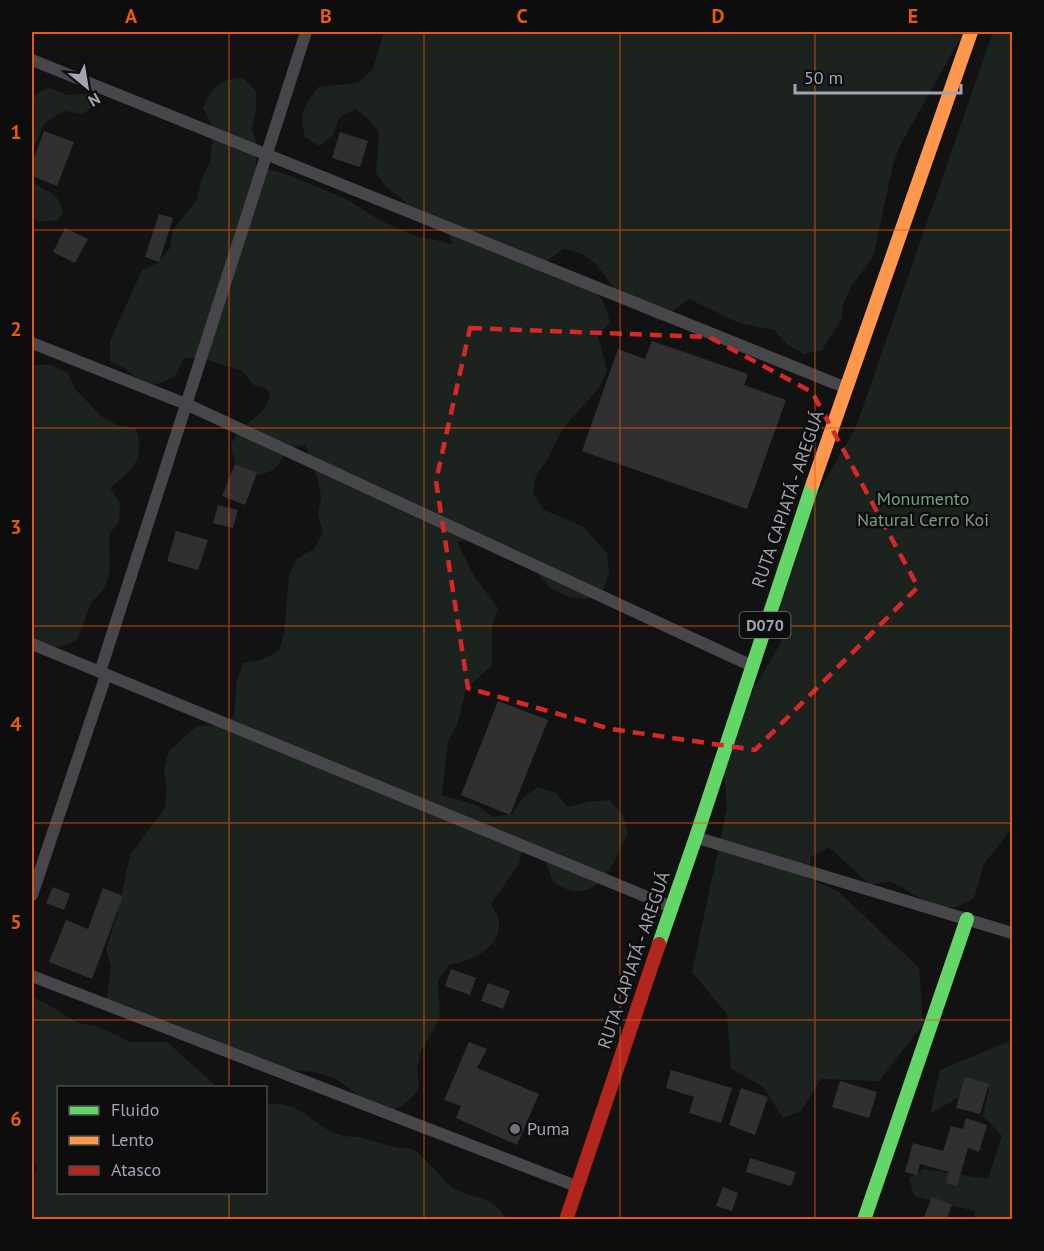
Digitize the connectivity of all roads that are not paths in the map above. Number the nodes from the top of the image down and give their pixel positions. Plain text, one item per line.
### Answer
1 (306, 32) edge
2 (971, 32) edge
3 (32, 60) edge
4 (267, 155) junction
5 (32, 343) edge
6 (845, 387) junction
7 (186, 404) junction
8 (32, 644) edge
9 (752, 666) junction
10 (103, 674) junction
11 (696, 837) junction
12 (32, 895) edge
13 (671, 907) junction
14 (967, 919) junction
15 (1012, 933) edge
16 (32, 976) edge
17 (577, 1186) junction
18 (566, 1220) edge
19 (864, 1220) edge

1 - 4 lane
2 - 6 main road, RUTA CAPIATÁ - AREGUÁ / D070
3 - 4 lane
4 - 6 lane
4 - 7 lane
5 - 7 lane
6 - 9 main road, RUTA CAPIATÁ - AREGUÁ / D070
7 - 9 lane
7 - 10 lane
8 - 10 lane
9 - 11 main road, RUTA CAPIATÁ - AREGUÁ / D070
10 - 12 lane
10 - 13 lane
11 - 13 main road, RUTA CAPIATÁ - AREGUÁ / D070
11 - 14 lane
13 - 17 main road, RUTA CAPIATÁ - AREGUÁ / D070
14 - 15 lane
14 - 19 main road
16 - 17 lane
17 - 18 main road, RUTA CAPIATÁ - AREGUÁ / D070

